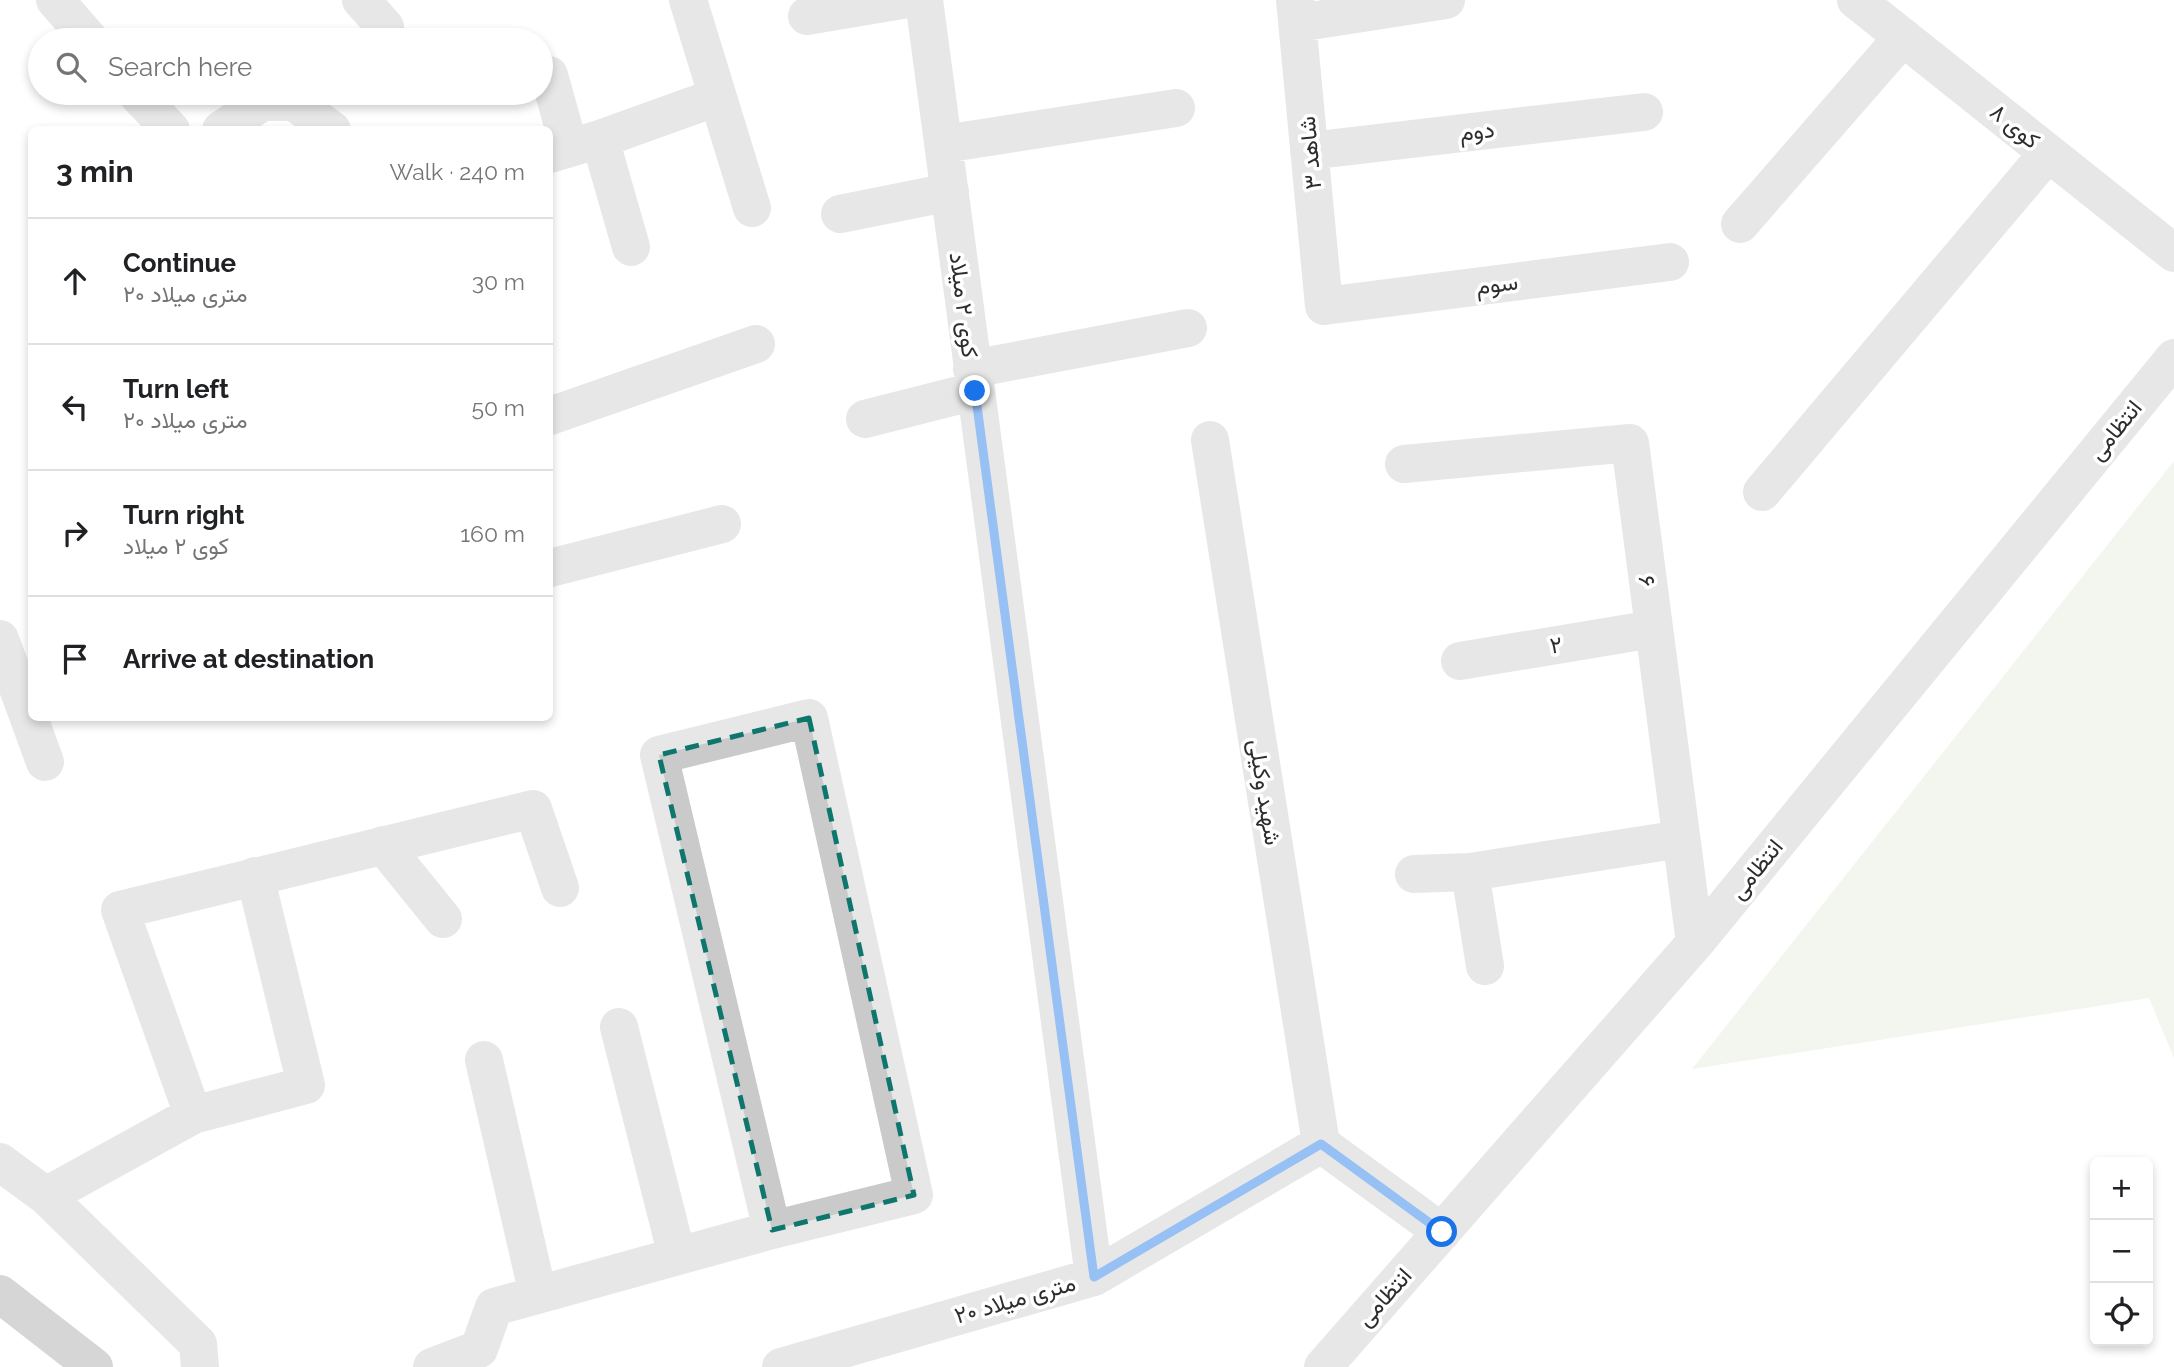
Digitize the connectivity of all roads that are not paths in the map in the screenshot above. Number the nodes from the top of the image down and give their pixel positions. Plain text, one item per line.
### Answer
1 (55, 0) edge
2 (688, 0) edge
3 (902, 0) edge
4 (925, 0) edge
5 (1446, 0) edge
6 (1856, 0) edge
7 (1296, 12) edge
8 (807, 16) dead end
9 (80, 28) edge
10 (1903, 37) junction
11 (553, 87) edge
12 (716, 97) junction
13 (147, 105) edge
14 (258, 105) edge
15 (298, 105) edge
16 (1176, 108) dead end
17 (1644, 112) dead end
18 (167, 126) edge
19 (226, 126) edge
20 (327, 126) edge
21 (944, 144) junction
22 (573, 147) edge
23 (1310, 150) junction
24 (2048, 153) junction
25 (950, 192) junction
26 (752, 208) dead end
27 (840, 214) dead end
28 (1740, 224) dead end
29 (631, 247) dead end
30 (2174, 253) edge
31 (1670, 262) dead end
32 (1324, 306) joint
33 (1188, 328) dead end
34 (756, 344) dead end
35 (2174, 358) edge
36 (974, 380) junction
37 (553, 415) edge
38 (865, 419) dead end
39 (1209, 440) dead end
40 (1404, 464) dead end
41 (1762, 492) dead end
42 (722, 524) dead end
43 (553, 567) edge
44 (1653, 629) junction
45 (0, 639) edge
46 (1460, 661) dead end
47 (28, 714) edge
48 (31, 721) edge
49 (46, 762) dead end
50 (1681, 839) junction
51 (383, 845) junction
52 (1470, 872) junction
53 (1414, 874) dead end
54 (255, 876) junction
55 (560, 888) dead end
56 (443, 919) dead end
57 (1695, 943) junction
58 (1485, 966) dead end
59 (618, 1027) dead end
60 (484, 1060) dead end
61 (193, 1115) junction
62 (1321, 1144) junction
63 (0, 1161) edge
64 (46, 1196) junction
65 (772, 1230) junction
66 (1442, 1232) junction
67 (677, 1256) junction
68 (1094, 1277) junction
69 (0, 1294) edge
70 (538, 1295) junction
71 (94, 1367) edge
72 (200, 1367) edge
73 (432, 1367) edge
74 (781, 1367) edge
75 (1322, 1367) edge

1 - 9 street
2 - 12 street
3 - 8 street
4 - 21 street, کوی ۲ میلاد
5 - 7 street
6 - 10 street, کوی ۸
7 - 23 street, شاهد ۳
10 - 24 street, کوی ۸
10 - 28 street
11 - 22 street
12 - 22 street
12 - 26 street
13 - 18 street
14 - 19 street
15 - 20 street
16 - 21 street
17 - 23 street, دوم
21 - 25 street, کوی ۲ میلاد
22 - 29 street
23 - 32 street, شاهد ۳
24 - 30 street, کوی ۸
24 - 41 street
25 - 27 street
25 - 36 street, کوی ۲ میلاد
31 - 32 street, سوم
33 - 36 street
34 - 37 street
35 - 57 street, انتظامی
36 - 38 street
36 - 68 street, کوی ۲ میلاد
39 - 62 street, شهید وکیلی
40 - 44 street, ۶
42 - 43 street
44 - 46 street, ۲
44 - 50 street, ۶
45 - 47 street
48 - 49 street
50 - 52 street
50 - 57 street, ۶
51 - 54 street
51 - 55 street
51 - 56 street
52 - 53 street
52 - 58 street
54 - 61 street
54 - 61 street
57 - 66 street, انتظامی
59 - 67 street
60 - 70 street
61 - 64 street
62 - 66 street
62 - 68 street, ۲۰ متری میلاد
63 - 64 street
64 - 72 street
65 - 65 street
65 - 67 street
66 - 75 street, انتظامی
67 - 70 street
68 - 74 street, ۲۰ متری میلاد
69 - 71 main road
70 - 73 street

